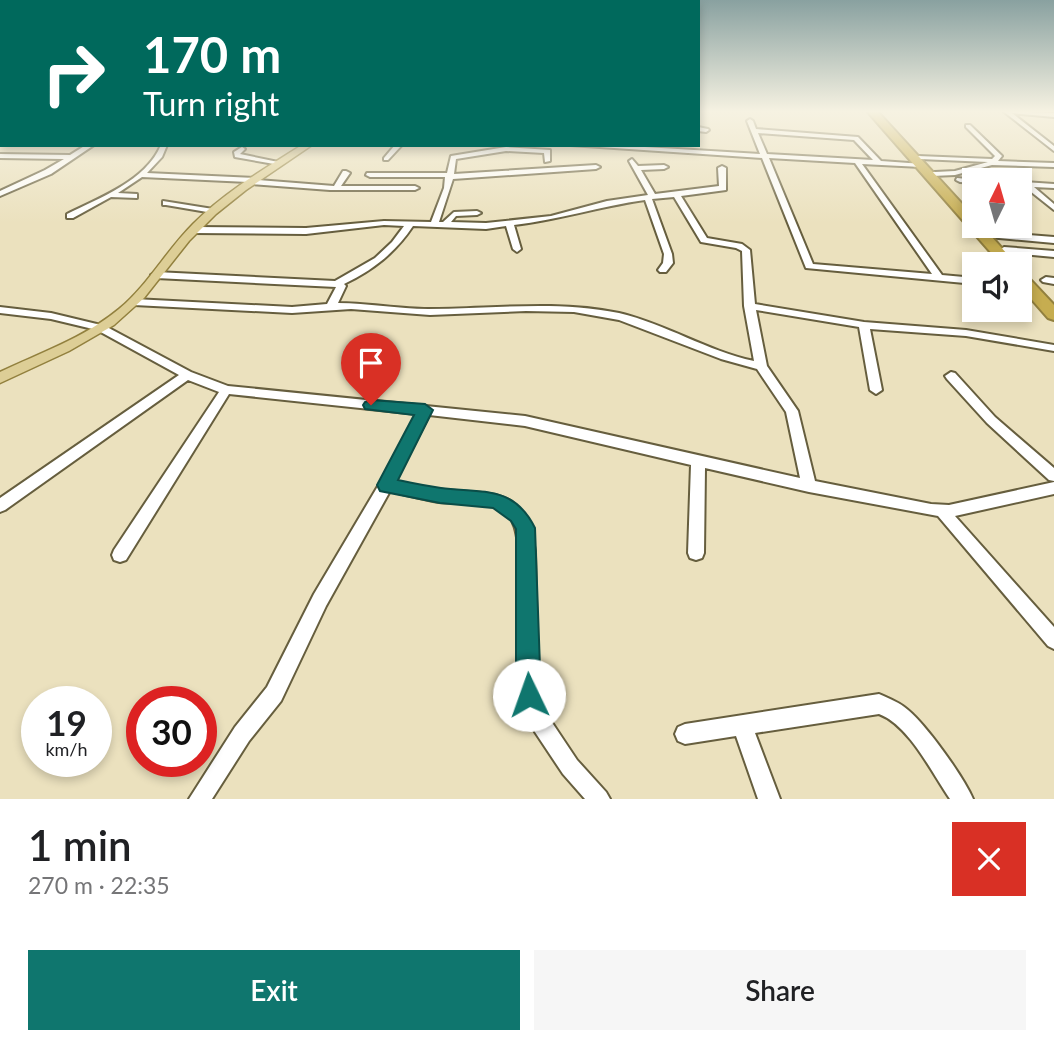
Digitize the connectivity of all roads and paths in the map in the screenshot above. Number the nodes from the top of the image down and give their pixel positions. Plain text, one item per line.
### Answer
1 (46, 148) edge
2 (86, 148) edge
3 (164, 148) edge
4 (303, 148) edge
5 (396, 148) edge
6 (479, 148) edge
7 (670, 148) edge
8 (762, 148) edge
9 (865, 148) edge
10 (908, 148) edge
11 (909, 148) edge
12 (991, 148) edge
13 (242, 149) dead end
14 (484, 151) junction
15 (0, 156) edge
16 (34, 156) junction
17 (765, 156) junction
18 (74, 157) junction
19 (386, 159) dead end
20 (857, 161) junction
21 (920, 161) junction
22 (547, 162) dead end
23 (993, 162) junction
24 (280, 163) junction
25 (878, 163) junction
26 (1054, 165) edge
27 (596, 167) dead end
28 (664, 167) dead end
29 (722, 168) dead end
30 (346, 173) dead end
31 (935, 174) junction
32 (141, 175) junction
33 (449, 176) junction
34 (253, 181) junction
35 (1032, 185) edge
36 (1054, 186) edge
37 (371, 187) junction
38 (336, 188) junction
39 (415, 188) dead end
40 (1032, 190) edge
41 (0, 194) edge
42 (676, 194) junction
43 (107, 195) junction
44 (134, 196) dead end
45 (651, 198) junction
46 (166, 203) dead end
47 (962, 203) edge
48 (1054, 208) edge
49 (213, 211) junction
50 (477, 213) dead end
51 (70, 216) dead end
52 (509, 223) junction
53 (410, 224) junction
54 (434, 225) junction
55 (445, 225) junction
56 (194, 230) junction
57 (1032, 237) edge
58 (992, 238) edge
59 (1054, 240) edge
60 (517, 248) dead end
61 (1002, 252) edge
62 (1003, 252) edge
63 (1054, 254) edge
64 (1032, 255) edge
65 (663, 270) dead end
66 (156, 275) junction
67 (939, 278) junction
68 (962, 280) edge
69 (1032, 280) edge
70 (336, 284) junction
71 (1032, 291) edge
72 (134, 302) junction
73 (1054, 303) edge
74 (749, 306) junction
75 (331, 307) junction
76 (0, 310) edge
77 (1054, 314) edge
78 (864, 325) junction
79 (101, 328) junction
80 (1054, 348) edge
81 (761, 366) junction
82 (187, 374) junction
83 (951, 376) dead end
84 (0, 378) edge
85 (226, 390) junction
86 (876, 390) dead end
87 (425, 410) junction
88 (698, 461) junction
89 (1054, 476) edge
90 (386, 485) junction
91 (809, 486) junction
92 (1054, 488) edge
93 (0, 506) edge
94 (942, 511) junction
95 (696, 553) dead end
96 (120, 555) dead end
97 (1054, 640) edge
98 (743, 725) junction
99 (685, 734) dead end
100 (200, 799) edge
101 (599, 799) edge
102 (769, 799) edge
103 (962, 799) edge

1 - 16 street
2 - 18 street
3 - 32 street
4 - 24 main road
5 - 19 street
6 - 14 street
7 - 17 street
8 - 17 street
9 - 25 street
10 - 21 highway
11 - 21 highway
12 - 23 street
13 - 24 street
14 - 22 street
14 - 33 street
15 - 16 street
16 - 18 street
17 - 20 street
17 - 67 street
18 - 41 street
20 - 25 street
20 - 67 street
21 - 23 street
21 - 25 street
21 - 31 highway
21 - 61 highway
23 - 26 street
23 - 31 street
24 - 34 main road
27 - 33 street
28 - 45 street
29 - 42 street
30 - 38 street
31 - 47 highway
32 - 34 street
32 - 43 street
33 - 37 street
33 - 54 street
34 - 38 street
34 - 49 main road
35 - 36 street
37 - 38 street
37 - 39 street
40 - 48 street
42 - 45 street
42 - 74 street
43 - 44 street
43 - 51 street
45 - 52 street
45 - 65 street
46 - 49 street
49 - 56 main road
50 - 55 street
52 - 55 street
52 - 60 street
53 - 54 street
53 - 56 street
53 - 70 street
54 - 55 street
56 - 66 main road
57 - 59 street
58 - 62 highway
63 - 64 street
66 - 70 street
66 - 72 main road
67 - 68 street
69 - 73 highway
70 - 75 street
71 - 77 highway
72 - 75 street
72 - 79 main road
74 - 78 street
74 - 81 street
75 - 81 street
76 - 79 street
78 - 80 street
78 - 86 street
79 - 82 street
79 - 84 main road
81 - 91 street
82 - 85 street
82 - 93 street
83 - 89 street
85 - 87 street
85 - 96 street
87 - 88 street
87 - 90 street
88 - 91 street
88 - 95 street
90 - 100 street
90 - 101 street
91 - 94 street
92 - 94 street
94 - 97 street
98 - 99 street
98 - 102 street
98 - 103 street

